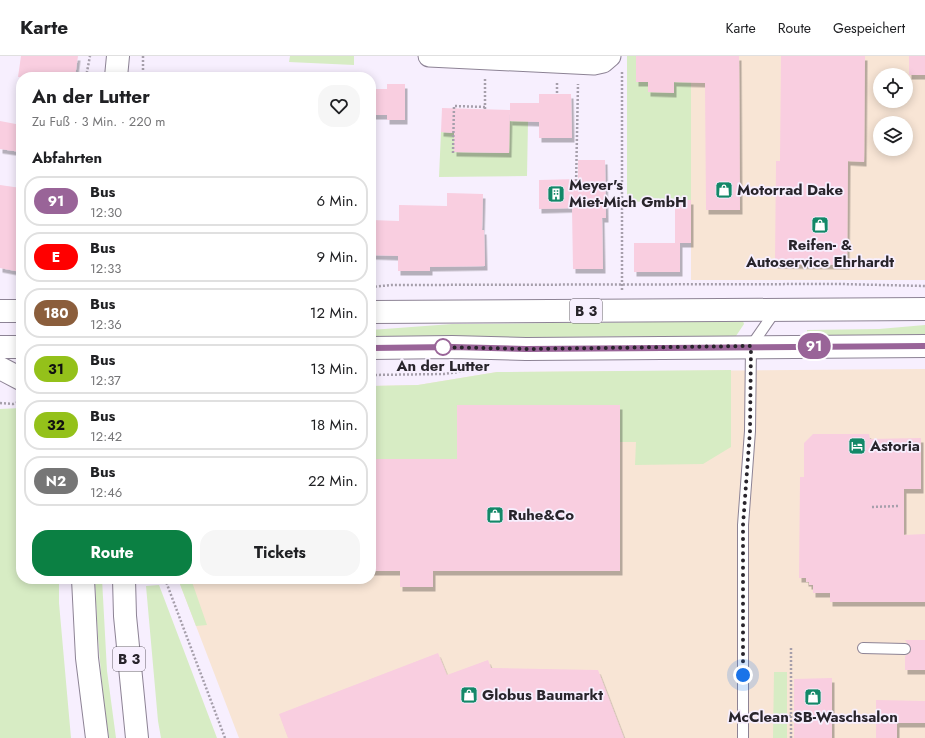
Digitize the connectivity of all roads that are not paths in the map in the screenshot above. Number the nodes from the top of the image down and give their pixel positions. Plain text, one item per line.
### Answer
1 (118, 56) edge
2 (429, 56) edge
3 (615, 62) edge
4 (116, 72) edge
5 (925, 309) edge
6 (776, 310) junction
7 (0, 311) edge
8 (16, 311) edge
9 (376, 312) edge
10 (751, 346) junction
11 (925, 346) edge
12 (0, 347) edge
13 (16, 347) edge
14 (376, 348) edge
15 (0, 368) edge
16 (16, 376) edge
17 (83, 584) edge
18 (124, 584) edge
19 (863, 648) dead end
20 (905, 648) dead end
21 (96, 733) edge
22 (137, 738) edge
23 (743, 738) edge

1 - 4 main road
2 - 3 street
5 - 6 main road, B 3
6 - 9 main road, B 3
6 - 10 lane
7 - 8 main road
10 - 11 main road
10 - 14 main road
10 - 23 lane
12 - 13 main road
15 - 16 main road
17 - 21 main road
18 - 22 main road, B 3
19 - 20 lane

